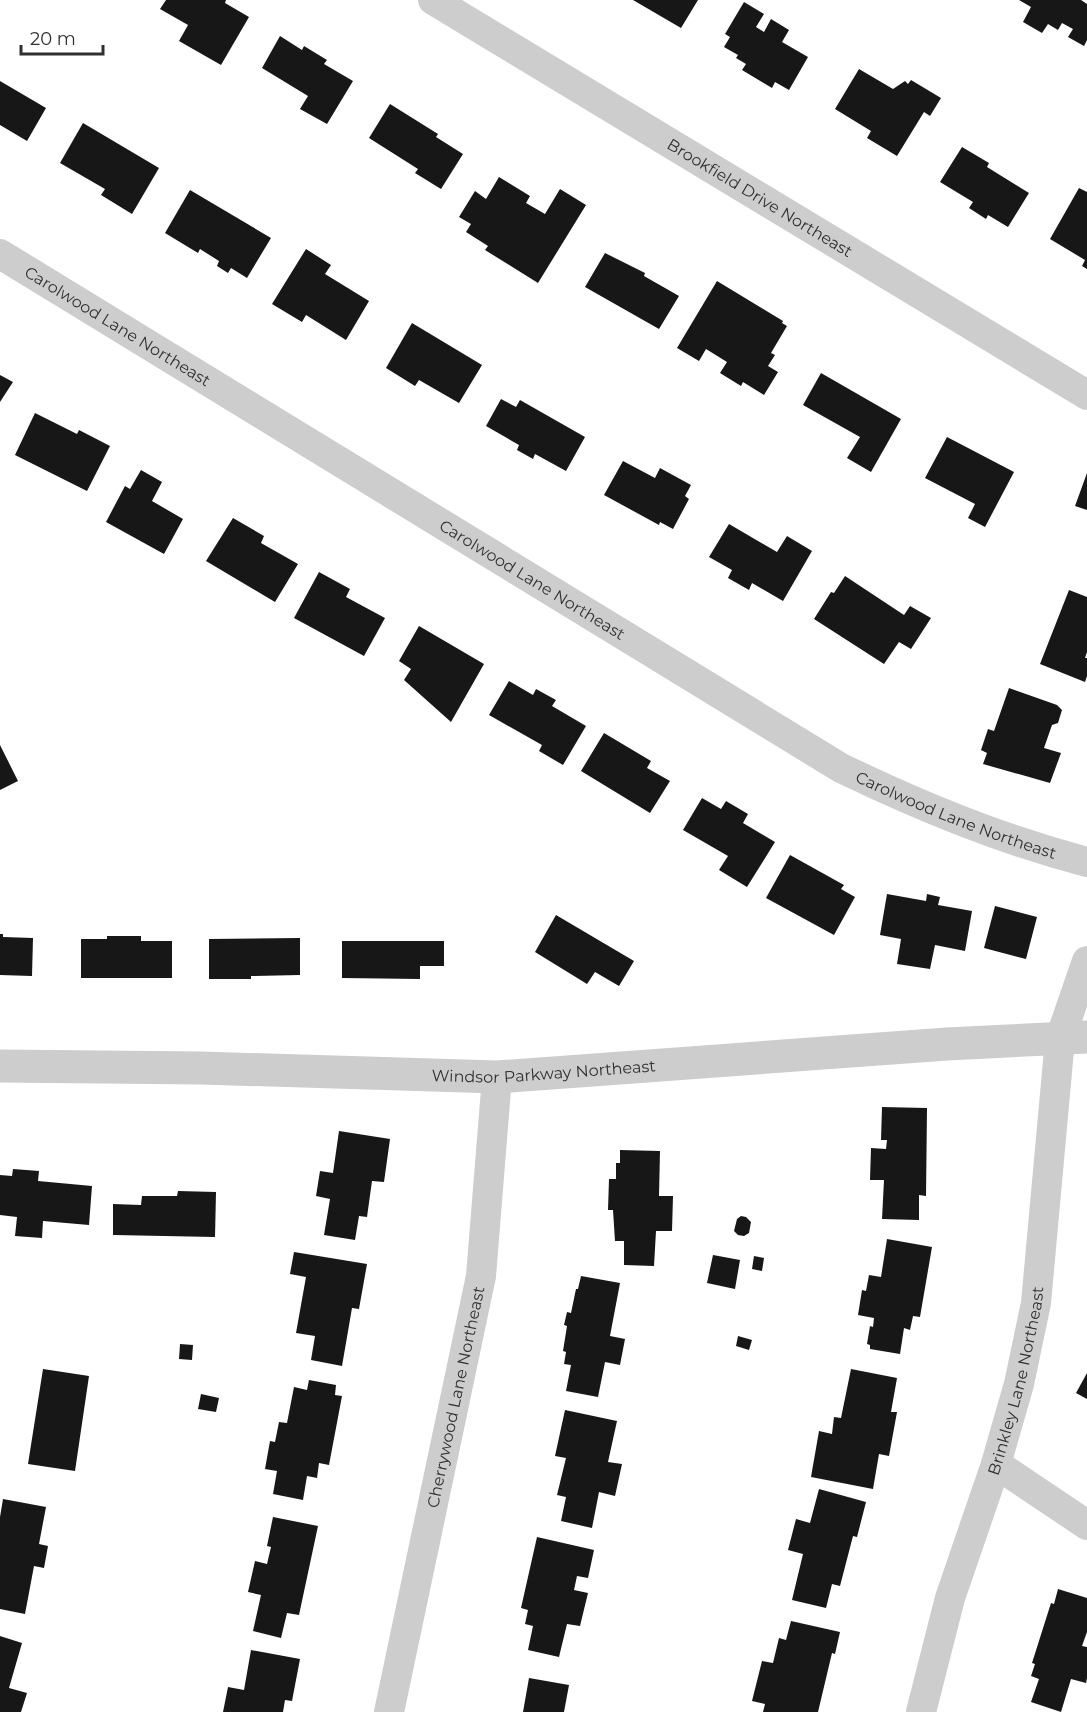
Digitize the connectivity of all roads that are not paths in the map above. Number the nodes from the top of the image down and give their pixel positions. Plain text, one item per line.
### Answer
1 (433, 0) edge
2 (0, 254) edge
3 (1087, 395) edge
4 (1087, 861) edge
5 (1087, 961) edge
6 (1074, 1038) edge
7 (0, 1066) edge
8 (497, 1077) junction
9 (996, 1464) junction
10 (1087, 1525) edge
11 (389, 1712) edge
12 (921, 1712) edge

1 - 3 street, Brookfield Drive Northeast
2 - 4 street, Carolwood Lane Northeast
5 - 6 street, Brinkley Lane Northeast
6 - 8 street, Windsor Parkway Northeast
6 - 9 street, Brinkley Lane Northeast
7 - 8 street, Windsor Parkway Northeast
8 - 11 street, Cherrywood Lane Northeast
9 - 10 street
9 - 12 street, Brinkley Lane Northeast

